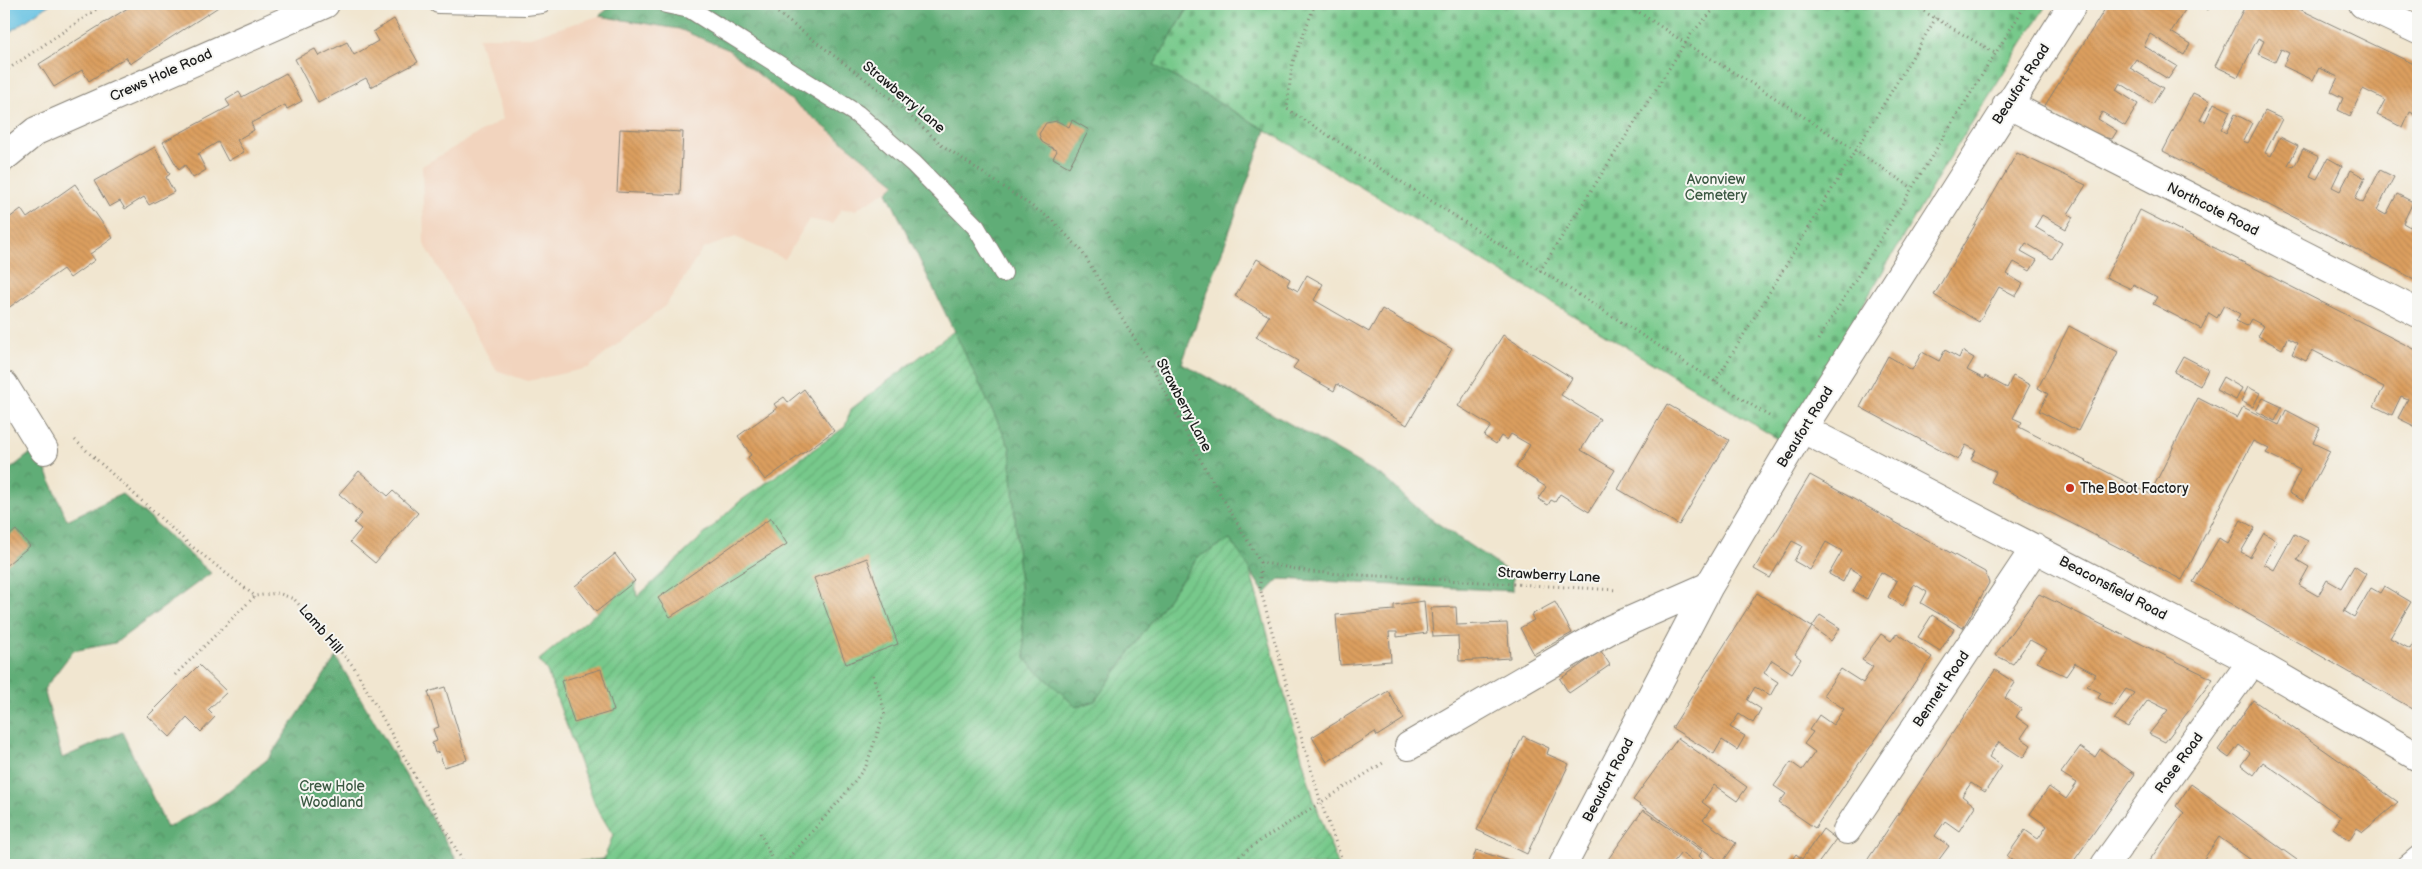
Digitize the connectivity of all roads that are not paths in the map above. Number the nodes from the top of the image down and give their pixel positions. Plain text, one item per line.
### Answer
1 (325, 4) edge
2 (438, 4) edge
3 (542, 4) edge
4 (666, 4) edge
5 (2073, 4) edge
6 (2364, 4) edge
7 (2418, 30) edge
8 (2007, 104) junction
9 (4, 157) edge
10 (1003, 273) dead end
11 (2418, 312) edge
12 (4, 385) edge
13 (1801, 432) junction
14 (44, 450) dead end
15 (2035, 548) junction
16 (1710, 586) junction
17 (2252, 661) junction
18 (1409, 746) road end
19 (2418, 757) edge
20 (1847, 830) dead end
21 (2418, 855) edge
22 (1565, 864) edge
23 (2105, 865) edge
24 (2406, 865) edge

1 - 9 street, Crews Hole Road
2 - 3 lane
4 - 10 lane
5 - 8 street, Beaufort Road
6 - 7 street
8 - 11 street, Northcote Road
8 - 13 street, Beaufort Road
12 - 14 street
13 - 15 street, Beaconsfield Road
13 - 16 street, Beaufort Road
15 - 17 street, Beaconsfield Road
15 - 20 street, Bennett Road
16 - 18 street
16 - 22 street, Beaufort Road
17 - 19 street, Beaconsfield Road
17 - 23 street, Rose Road
21 - 24 lane

